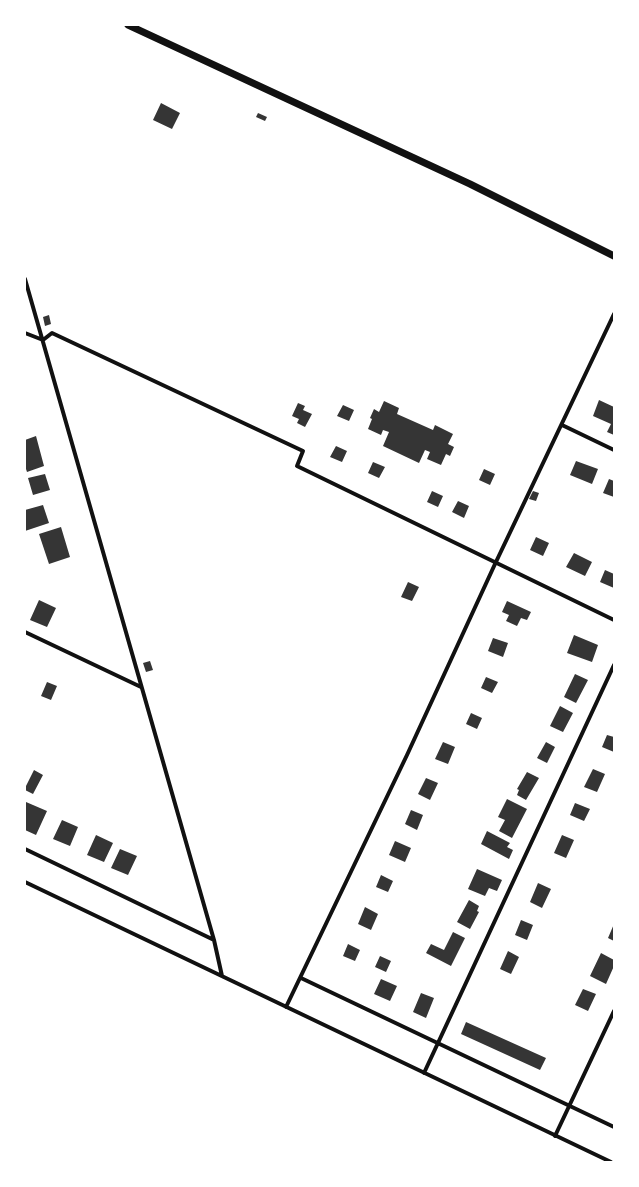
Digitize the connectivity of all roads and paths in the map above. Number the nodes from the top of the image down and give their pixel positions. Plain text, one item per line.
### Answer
1 (128, 25) edge
2 (614, 256) edge
3 (25, 279) edge
4 (614, 314) edge
5 (25, 333) edge
6 (43, 340) junction
7 (562, 425) junction
8 (614, 450) edge
9 (495, 564) junction
10 (614, 620) edge
11 (25, 632) edge
12 (614, 665) edge
13 (141, 687) junction
14 (25, 849) edge
15 (25, 882) edge
16 (214, 940) junction
17 (222, 976) junction
18 (301, 978) junction
19 (286, 1007) junction
20 (614, 1011) edge
21 (437, 1043) junction
22 (424, 1073) junction
23 (569, 1106) junction
24 (614, 1127) edge
25 (555, 1136) junction
26 (611, 1162) edge

1 - 2 main road
3 - 6 street
4 - 7 street
5 - 6 street
6 - 9 street
6 - 13 street
7 - 8 street
7 - 9 street
9 - 10 street
9 - 18 street
11 - 13 street
12 - 21 street
13 - 16 street
14 - 16 street
15 - 17 street
16 - 17 street
17 - 19 street
18 - 19 street
18 - 21 street
19 - 22 street
20 - 23 street
21 - 22 street
21 - 23 street
22 - 25 street
23 - 24 street
23 - 25 street
25 - 26 street

